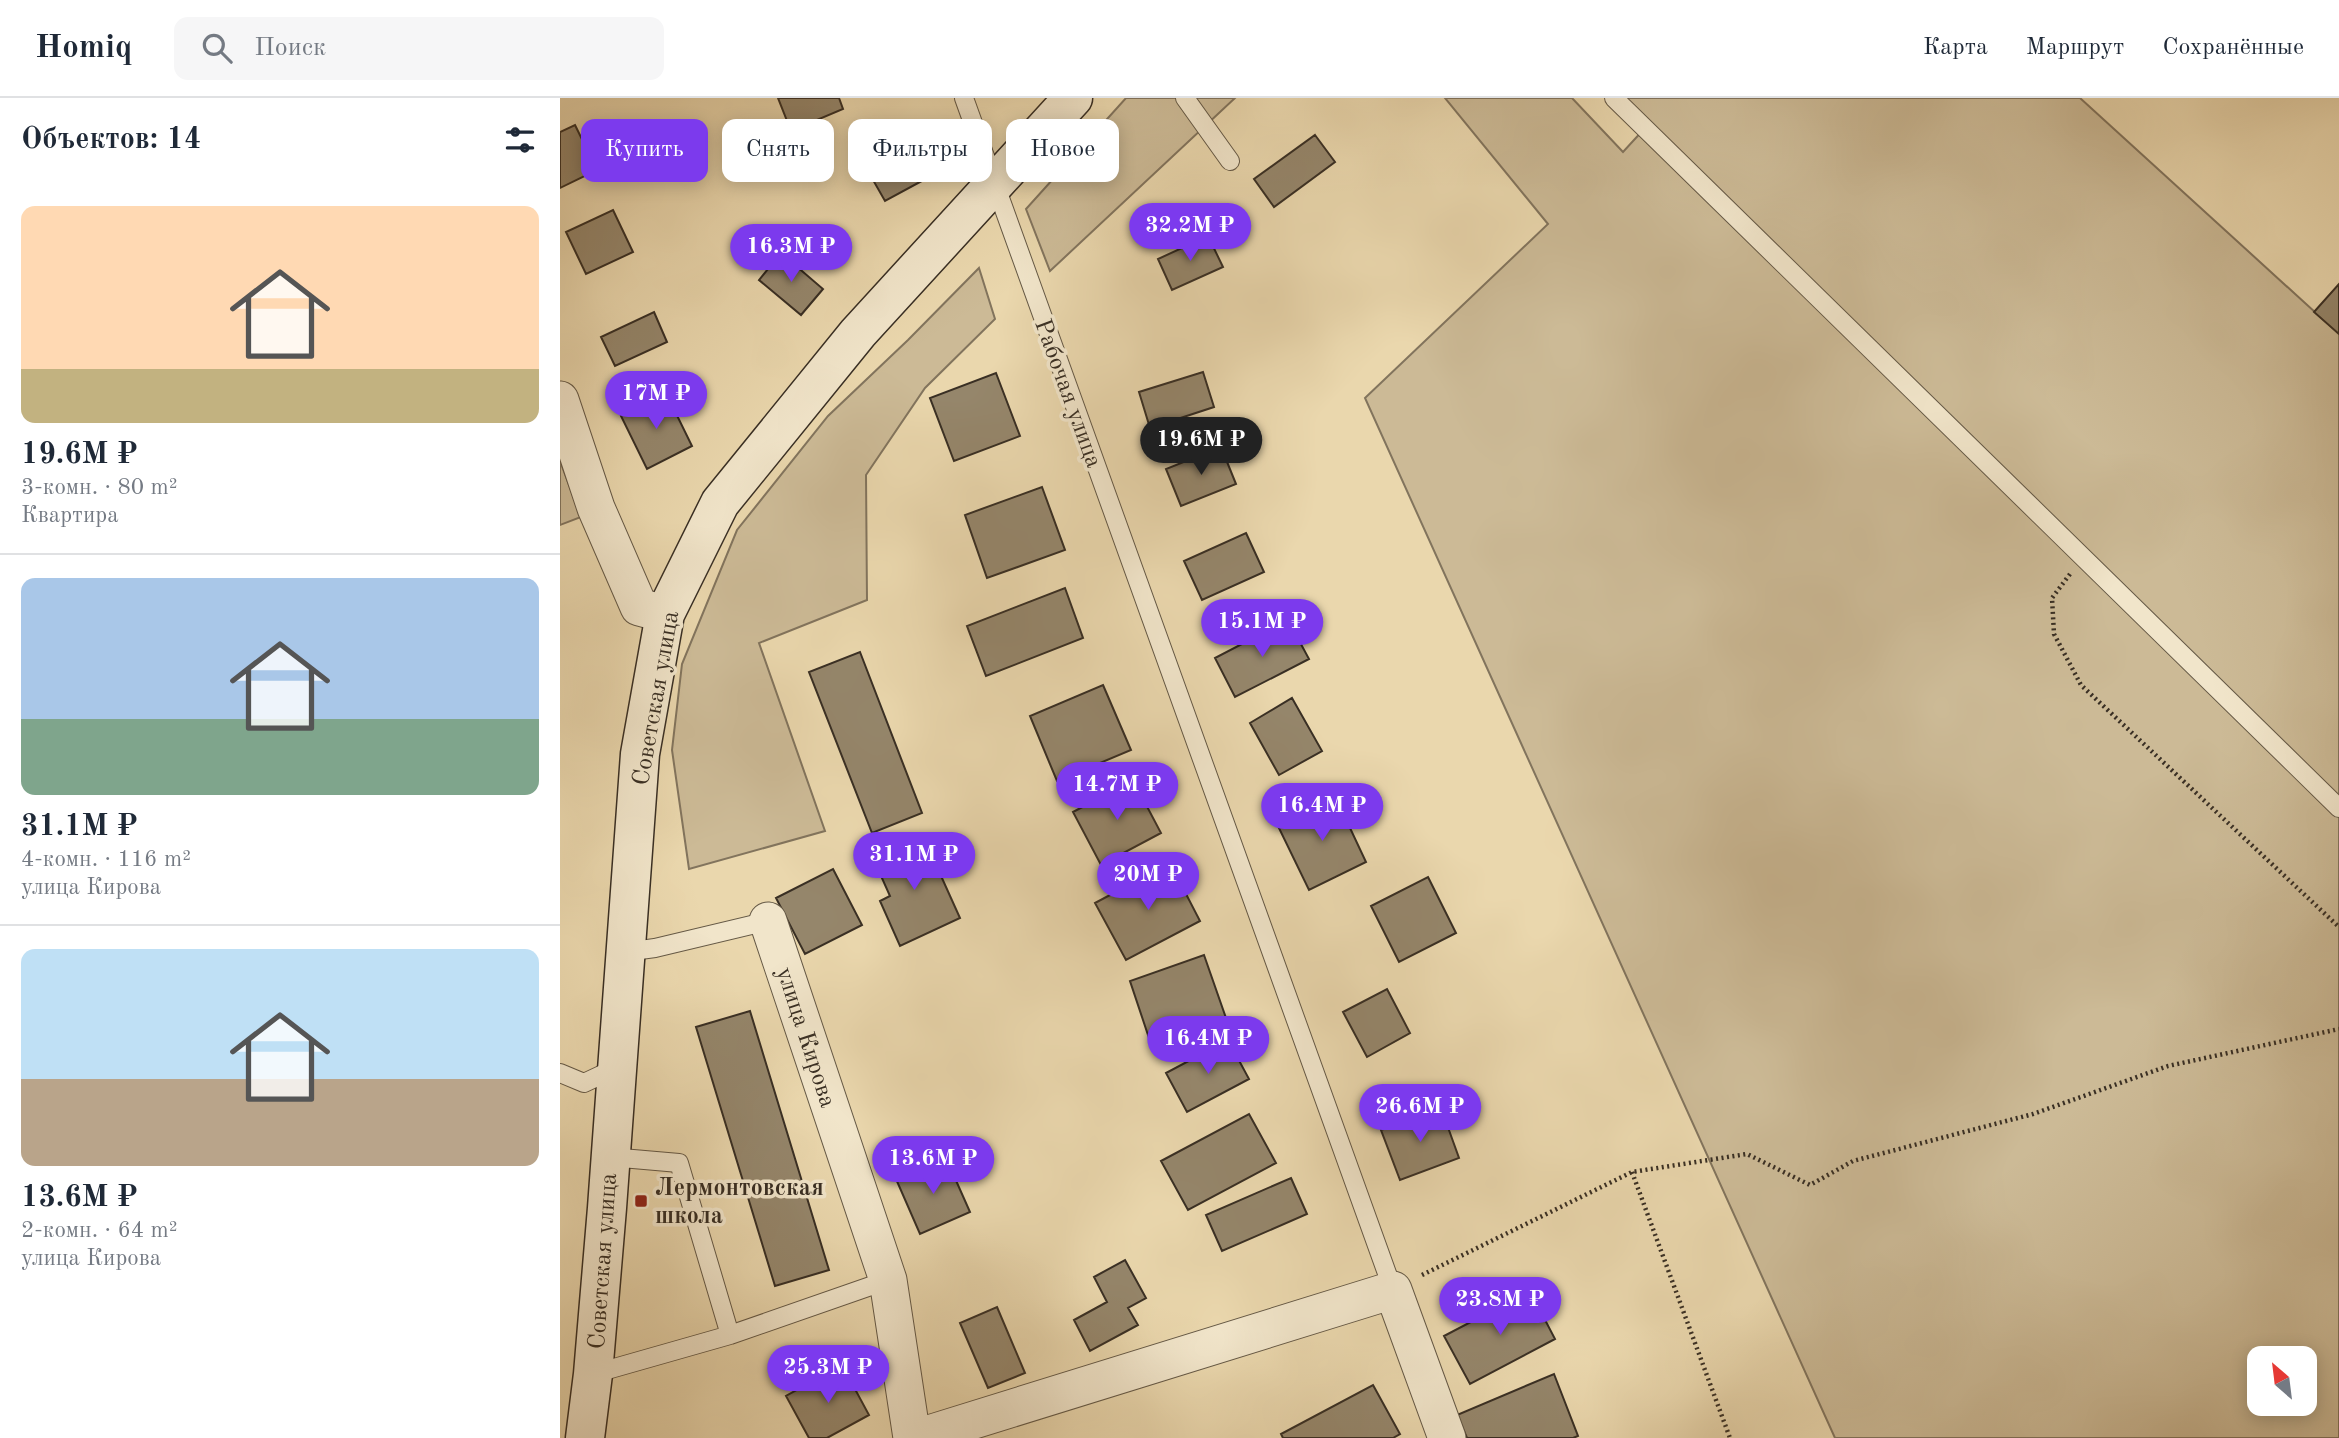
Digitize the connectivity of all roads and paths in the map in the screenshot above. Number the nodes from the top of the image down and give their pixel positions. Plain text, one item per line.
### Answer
1 (964, 98) edge
2 (1073, 98) edge
3 (1185, 98) edge
4 (1614, 98) edge
5 (1230, 161) dead end
6 (994, 184) junction
7 (560, 400) edge
8 (2083, 557) junction
9 (665, 614) junction
10 (2339, 808) edge
11 (768, 921) joint
12 (2339, 927) edge
13 (625, 952) junction
14 (2339, 1029) edge
15 (618, 1067) junction
16 (560, 1073) edge
17 (610, 1157) junction
18 (1632, 1171) junction
19 (888, 1280) junction
20 (1393, 1290) junction
21 (730, 1335) junction
22 (593, 1374) junction
23 (585, 1438) edge
24 (914, 1438) edge
25 (1447, 1438) edge
26 (1730, 1438) edge

1 - 6 lane, Рабочая улица
2 - 6 main road, Советская улица
3 - 5 lane
4 - 8 lane
6 - 9 main road, Советская улица
6 - 20 lane, Рабочая улица
7 - 9 street
8 - 10 lane
8 - 12 path
9 - 13 main road, Советская улица
11 - 13 lane
11 - 19 street, улица Кирова
13 - 15 main road, Советская улица
14 - 18 path
15 - 16 lane
15 - 17 main road, Советская улица
17 - 21 lane
17 - 22 main road, Советская улица
18 - 20 path
18 - 26 path
19 - 21 lane
19 - 24 street, улица Кирова
20 - 24 street
20 - 25 street, Рабочая улица
21 - 22 lane
22 - 23 main road, Советская улица

